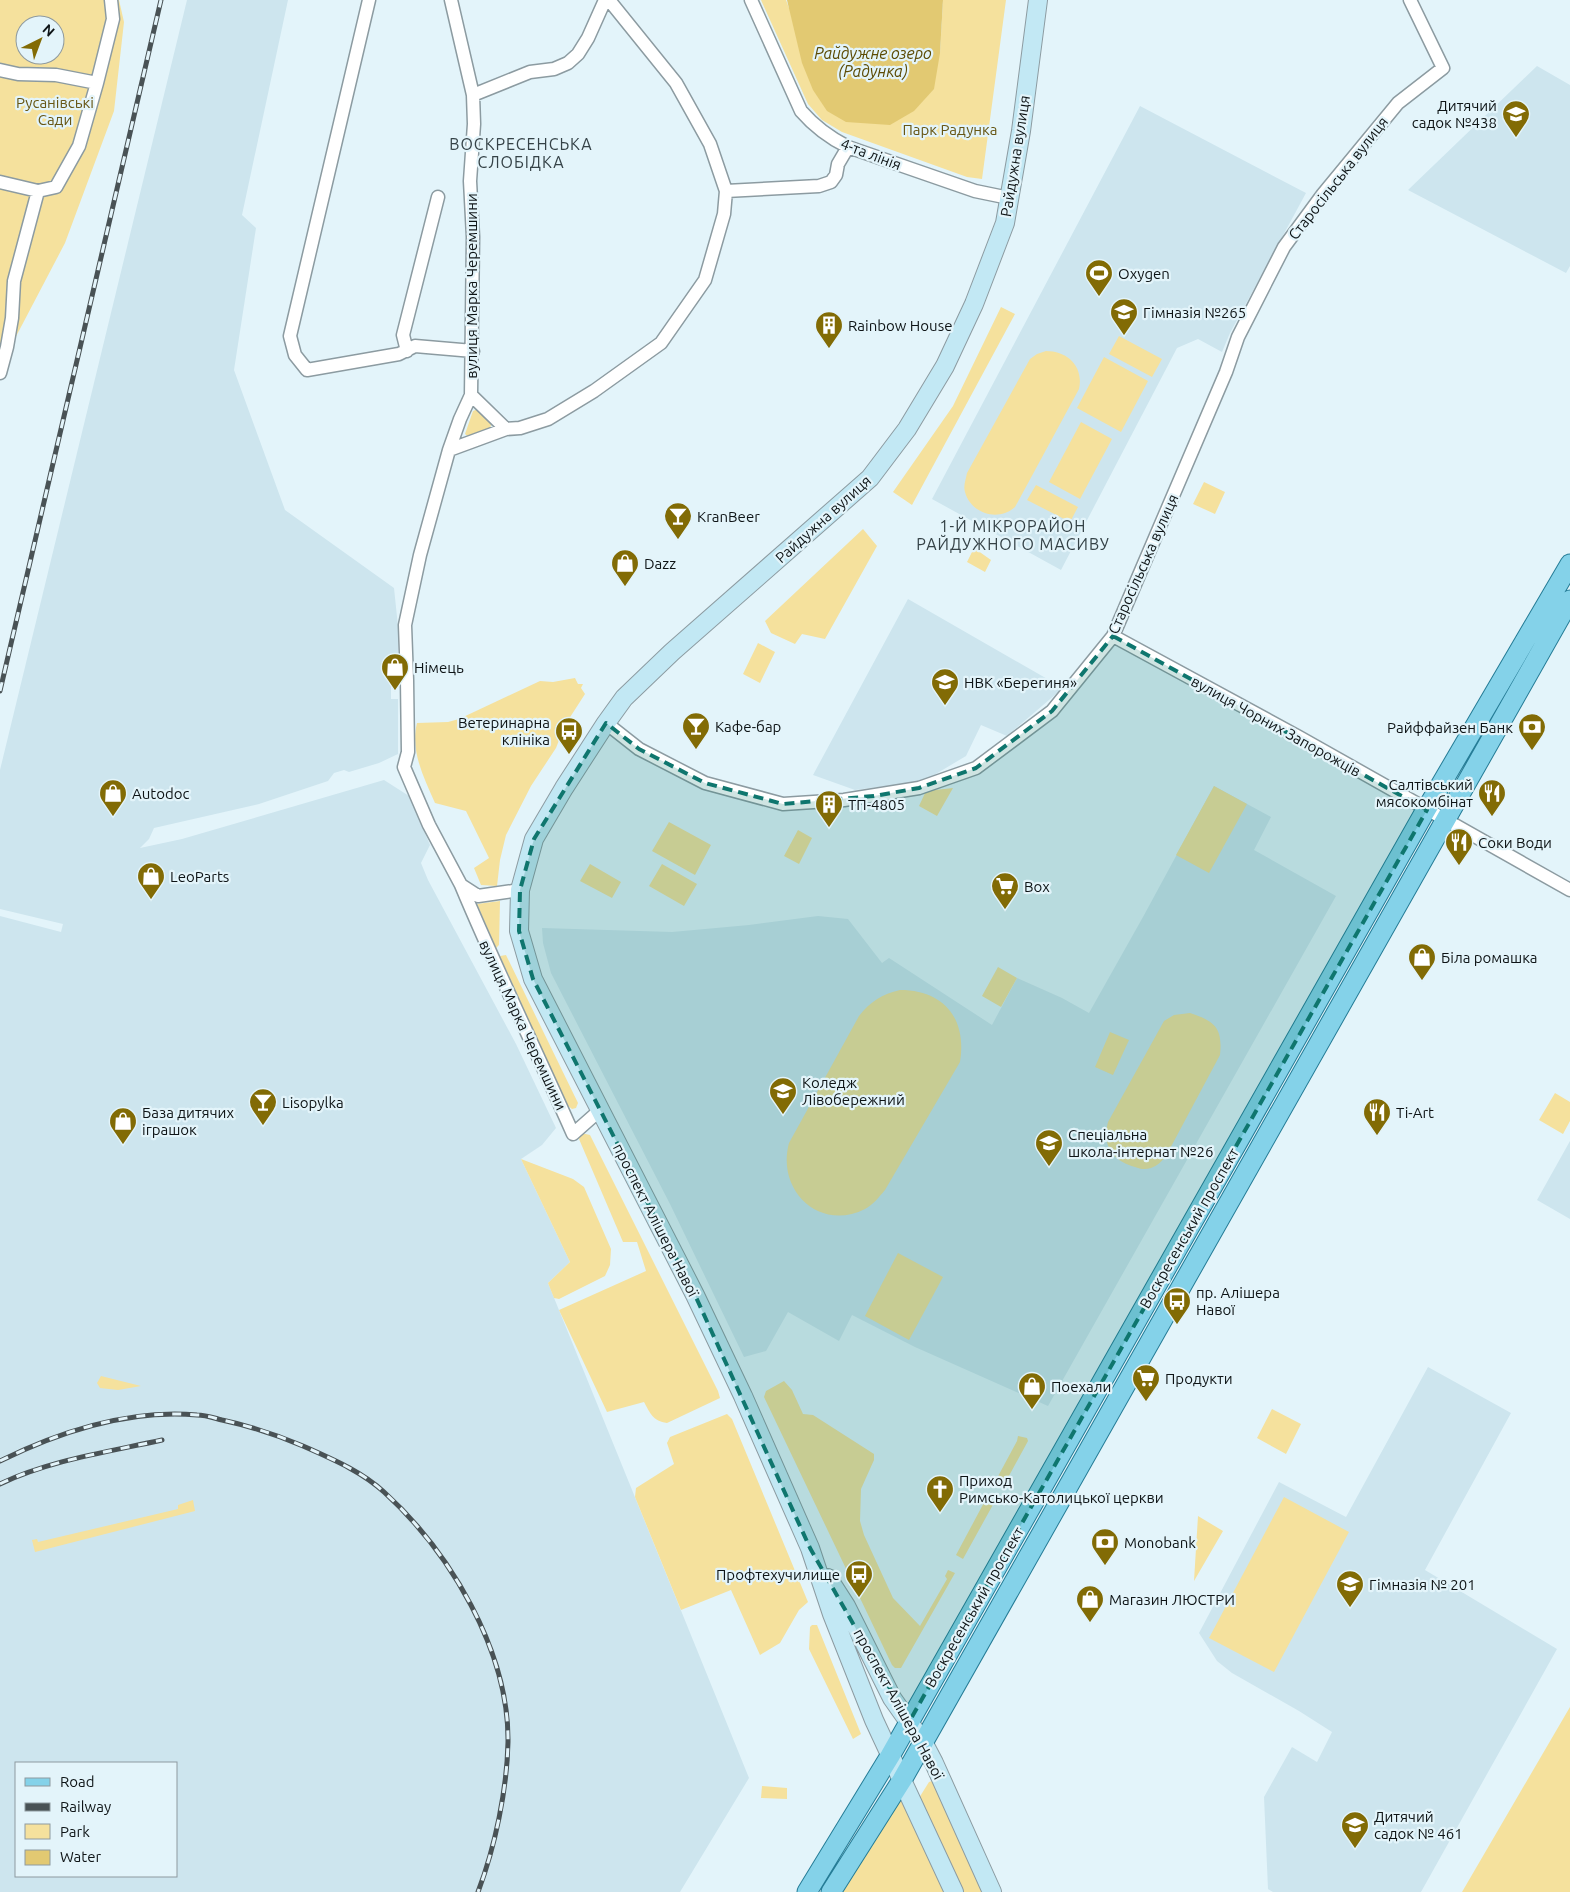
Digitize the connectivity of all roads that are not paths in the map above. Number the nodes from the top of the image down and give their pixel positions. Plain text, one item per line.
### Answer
1 (111, 0) edge
2 (370, 0) edge
3 (451, 0) edge
4 (605, 0) edge
5 (609, 0) edge
6 (751, 0) edge
7 (1038, 0) edge
8 (1410, 0) edge
9 (0, 70) edge
10 (97, 83) junction
11 (473, 95) junction
12 (848, 147) junction
13 (0, 182) edge
14 (38, 191) junction
15 (726, 191) junction
16 (438, 197) dead end
17 (1009, 198) junction
18 (6, 301) edge
19 (407, 351) junction
20 (473, 351) junction
21 (0, 373) edge
22 (471, 394) junction
23 (506, 429) junction
24 (449, 450) junction
25 (1570, 564) edge
26 (1570, 600) edge
27 (1112, 636) junction
28 (606, 723) junction
29 (1426, 810) junction
30 (1446, 820) junction
31 (461, 885) junction
32 (520, 890) junction
33 (1570, 890) edge
34 (599, 1111) junction
35 (810, 1548) junction
36 (909, 1722) junction
37 (923, 1742) junction
38 (890, 1756) junction
39 (902, 1780) junction
40 (808, 1892) edge
41 (831, 1892) edge
42 (954, 1892) edge
43 (992, 1892) edge

1 - 10 street
2 - 19 street
3 - 11 street, вулиця Марка Черемшини
4 - 11 street
5 - 15 street
6 - 12 street, 4-та лінія
7 - 17 street, Райдужна вулиця
8 - 27 street, Старосільська вулиця
9 - 10 street
10 - 14 street
11 - 20 street, вулиця Марка Черемшини
12 - 15 street
12 - 17 street, 4-та лінія
13 - 14 street
14 - 18 street
15 - 23 street
16 - 19 street
17 - 28 street, Райдужна вулиця
18 - 21 street
19 - 20 street
20 - 22 street, вулиця Марка Черемшини
22 - 23 street, вулиця Марка Черемшини
22 - 24 street, вулиця Марка Черемшини
23 - 24 street
24 - 31 street, вулиця Марка Черемшини
25 - 29 main road, Воскресенський проспект
26 - 30 main road, Воскресенський проспект
27 - 28 street, Старосільська вулиця
27 - 29 street, вулиця Чорних Запорожців
28 - 32 street, Райдужна вулиця
29 - 30 street, вулиця Чорних Запорожців
29 - 36 main road, Воскресенський проспект
30 - 33 street, вулиця Чорних Запорожців
30 - 37 main road, Воскресенський проспект
31 - 32 street
31 - 34 street, вулиця Марка Черемшини
32 - 34 street, проспект Алішера Навої
34 - 35 street, проспект Алішера Навої
35 - 36 street, проспект Алішера Навої
35 - 38 street, проспект Алішера Навої
36 - 37 street, проспект Алішера Навої
36 - 38 main road, Воскресенський проспект
37 - 39 main road, Воскресенський проспект
37 - 43 street, проспект Алішера Навої
38 - 39 street, проспект Алішера Навої
38 - 40 main road, Воскресенський проспект
39 - 41 main road, Воскресенський проспект
39 - 42 street, проспект Алішера Навої

